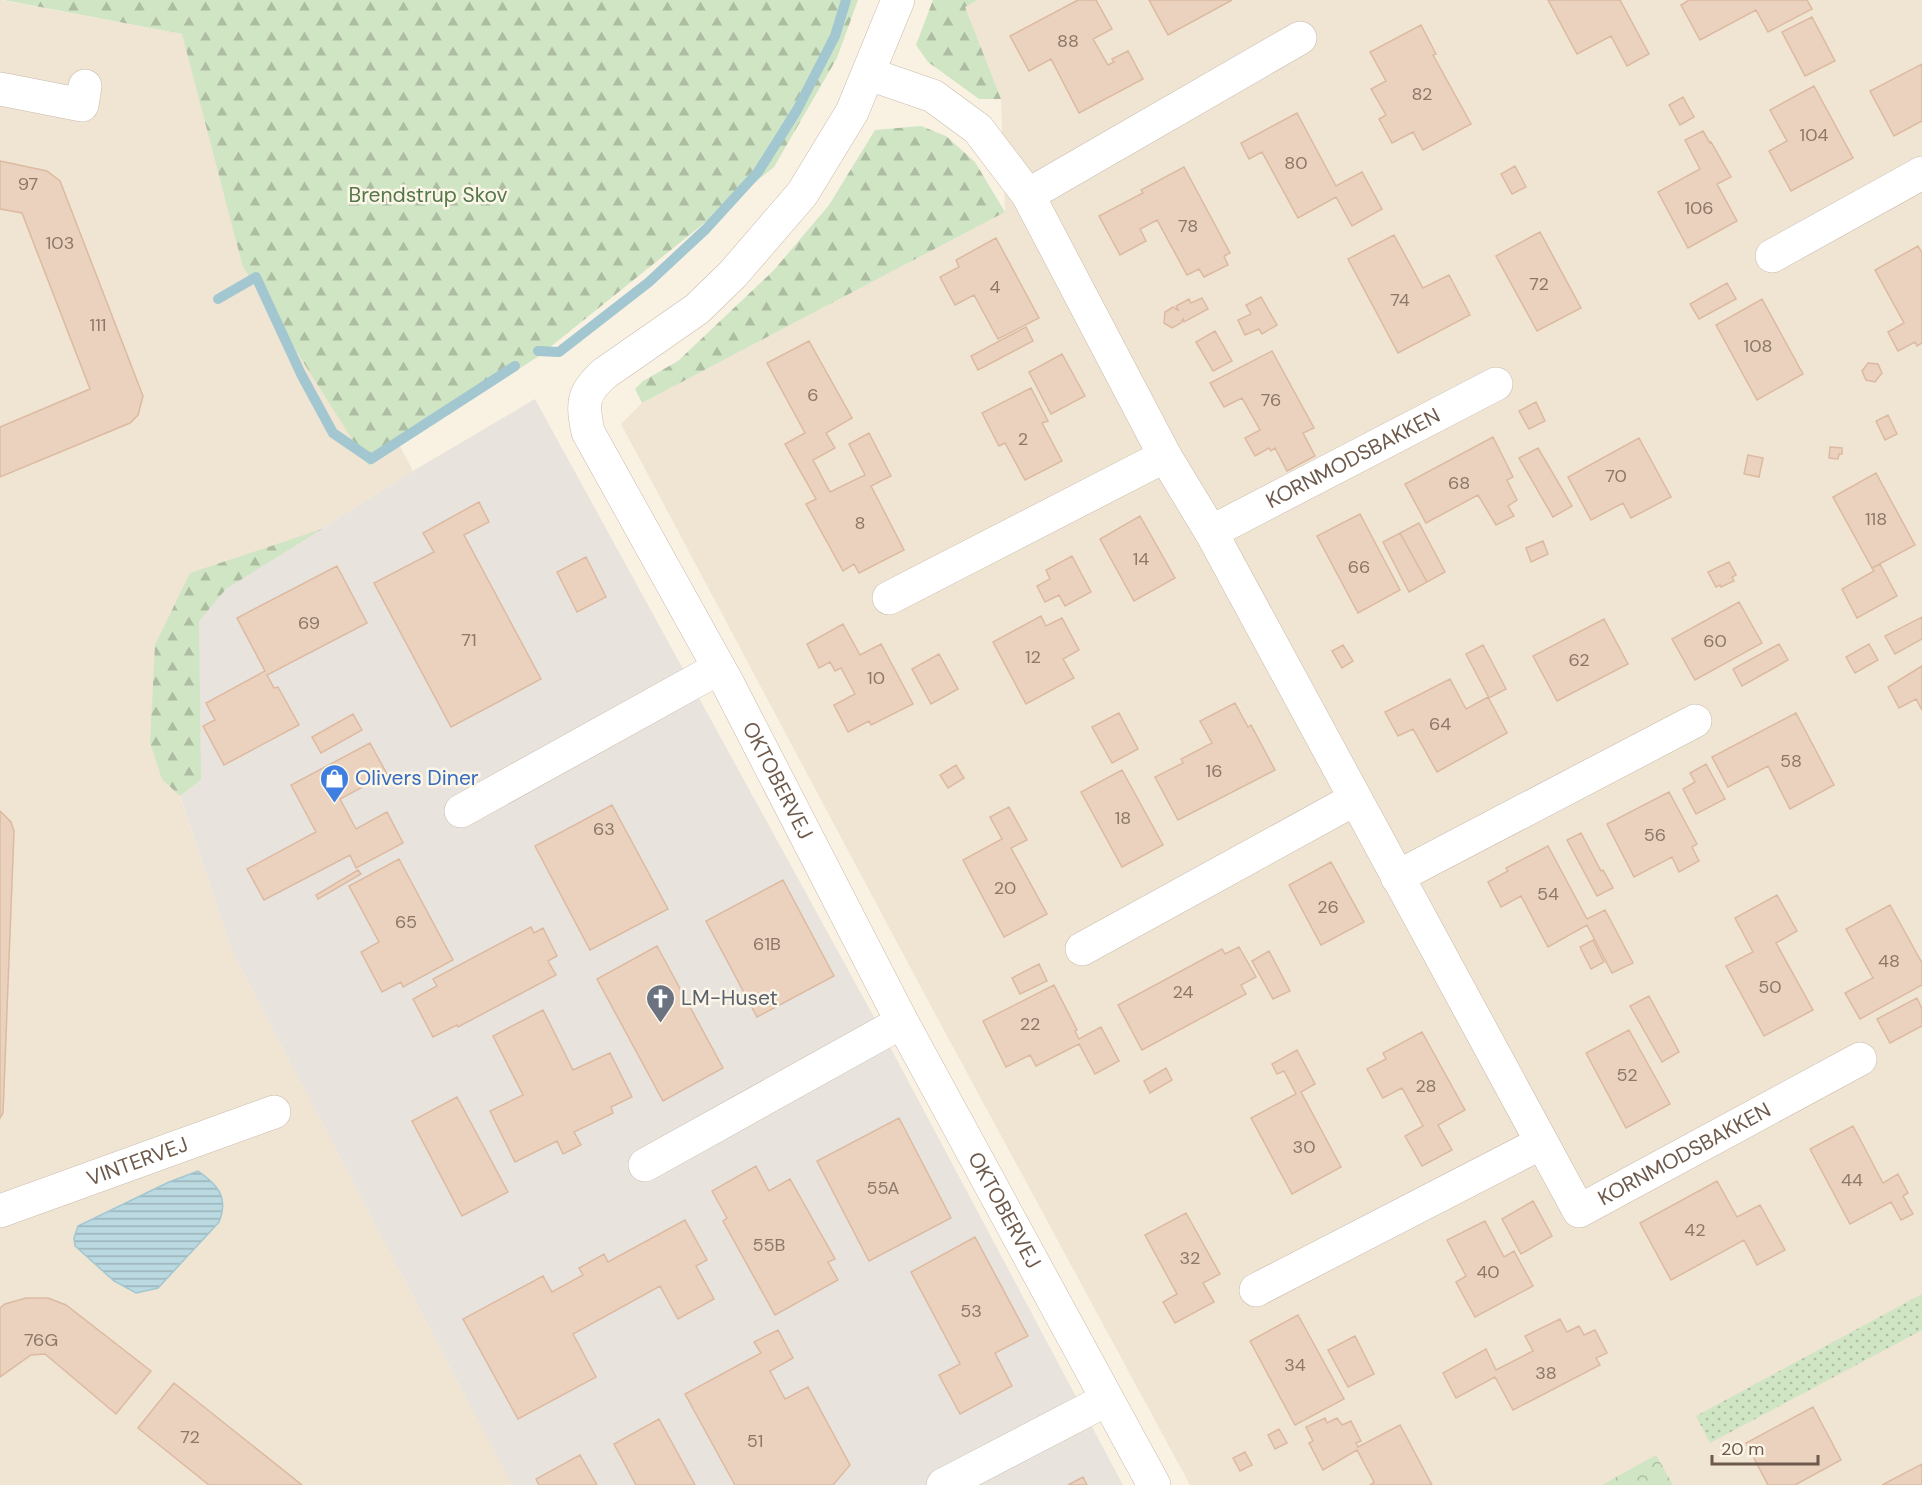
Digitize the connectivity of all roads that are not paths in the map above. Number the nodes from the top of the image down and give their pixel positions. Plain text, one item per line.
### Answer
1 (898, 0) edge
2 (1300, 38) dead end
3 (869, 74) junction
4 (85, 86) dead end
5 (0, 89) edge
6 (1922, 173) edge
7 (1028, 195) junction
8 (1772, 256) dead end
9 (1496, 384) dead end
10 (1165, 456) junction
11 (1211, 532) junction
12 (889, 598) dead end
13 (719, 668) junction
14 (1695, 721) dead end
15 (1355, 799) junction
16 (461, 811) dead end
17 (1397, 876) junction
18 (1082, 950) dead end
19 (902, 1022) junction
20 (1860, 1059) dead end
21 (274, 1112) dead end
22 (1541, 1143) junction
23 (645, 1165) dead end
24 (0, 1211) edge
25 (1256, 1290) dead end
26 (1106, 1400) junction
27 (943, 1485) edge
28 (1154, 1485) edge

1 - 3 street
2 - 7 street
3 - 7 street, KORNMODSBAKKEN
3 - 13 street, OKTOBERVEJ
4 - 5 street
6 - 8 street
7 - 10 street, KORNMODSBAKKEN
9 - 11 street, KORNMODSBAKKEN
10 - 11 street, KORNMODSBAKKEN
10 - 12 street
11 - 15 street, KORNMODSBAKKEN
13 - 16 street
13 - 19 street, OKTOBERVEJ
14 - 17 street
15 - 17 street, KORNMODSBAKKEN
15 - 18 street
17 - 22 street, KORNMODSBAKKEN
19 - 23 street
19 - 26 street, OKTOBERVEJ
20 - 22 street, KORNMODSBAKKEN
21 - 24 street, VINTERVEJ
22 - 25 street
26 - 27 street
26 - 28 street, OKTOBERVEJ

